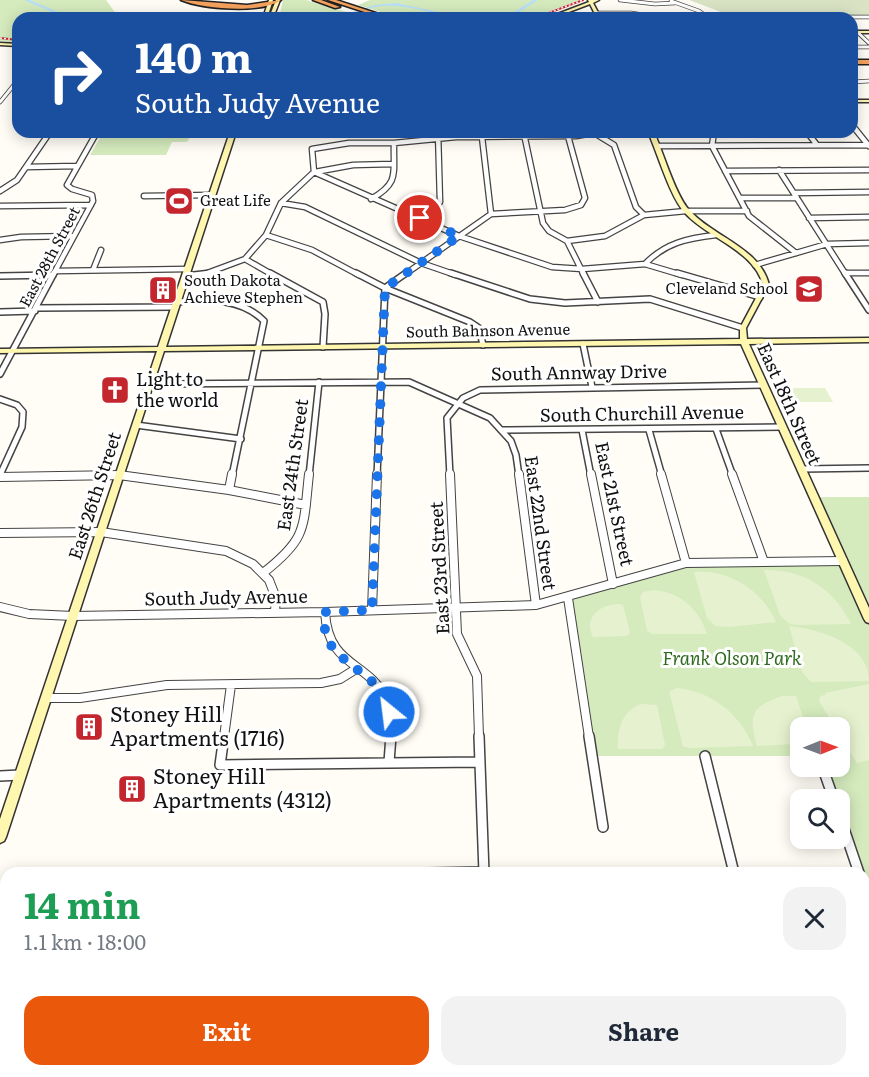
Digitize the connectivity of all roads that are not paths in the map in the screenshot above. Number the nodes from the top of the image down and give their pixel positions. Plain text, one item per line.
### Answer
1 (184, 0) edge
2 (191, 0) edge
3 (278, 0) edge
4 (316, 0) edge
5 (331, 0) edge
6 (597, 0) edge
7 (620, 0) edge
8 (669, 0) edge
9 (591, 1) edge
10 (675, 3) junction
11 (270, 8) edge
12 (356, 12) edge
13 (364, 12) edge
14 (564, 12) edge
15 (597, 12) edge
16 (700, 12) edge
17 (12, 87) edge
18 (0, 102) edge
19 (858, 132) edge
20 (46, 138) edge
21 (93, 138) edge
22 (231, 138) edge
23 (460, 138) edge
24 (482, 138) edge
25 (525, 138) edge
26 (569, 138) edge
27 (604, 138) edge
28 (654, 138) edge
29 (713, 138) edge
30 (812, 138) edge
31 (438, 139) junction
32 (394, 143) junction
33 (817, 145) junction
34 (869, 145) edge
35 (657, 146) junction
36 (712, 146) junction
37 (393, 164) junction
38 (77, 166) junction
39 (26, 167) junction
40 (779, 170) junction
41 (869, 170) edge
42 (725, 171) junction
43 (314, 172) junction
44 (0, 191) edge
45 (869, 192) edge
46 (212, 195) junction
47 (144, 196) dead end
48 (795, 196) junction
49 (741, 198) junction
50 (370, 199) junction
51 (281, 203) junction
52 (91, 205) junction
53 (0, 206) edge
54 (540, 211) junction
55 (686, 211) junction
56 (747, 211) junction
57 (491, 214) junction
58 (644, 215) junction
59 (869, 217) edge
60 (420, 218) junction
61 (809, 218) junction
62 (266, 235) junction
63 (716, 235) junction
64 (74, 236) junction
65 (459, 236) junction
66 (0, 240) edge
67 (567, 242) junction
68 (869, 243) edge
69 (827, 244) junction
70 (101, 250) dead end
71 (796, 253) junction
72 (245, 259) junction
73 (421, 263) junction
74 (645, 264) junction
75 (754, 265) junction
76 (582, 269) junction
77 (93, 270) junction
78 (187, 272) junction
79 (55, 273) junction
80 (845, 273) junction
81 (869, 273) edge
82 (0, 276) edge
83 (385, 288) junction
84 (760, 297) junction
85 (598, 302) junction
86 (176, 304) junction
87 (868, 306) edge
88 (36, 310) junction
89 (0, 312) edge
90 (743, 328) junction
91 (869, 340) edge
92 (744, 342) junction
93 (583, 344) junction
94 (483, 345) junction
95 (383, 346) junction
96 (323, 347) junction
97 (260, 348) junction
98 (161, 349) junction
99 (0, 351) edge
100 (14, 351) junction
101 (0, 374) edge
102 (383, 381) junction
103 (252, 382) junction
104 (319, 382) junction
105 (150, 384) junction
106 (764, 385) junction
107 (592, 387) junction
108 (0, 399) edge
109 (456, 402) junction
110 (136, 424) junction
111 (783, 427) junction
112 (716, 429) junction
113 (501, 430) junction
114 (582, 430) junction
115 (649, 430) junction
116 (241, 439) junction
117 (869, 468) edge
118 (802, 469) junction
119 (0, 476) edge
120 (119, 476) junction
121 (229, 490) junction
122 (306, 505) junction
123 (101, 532) junction
124 (0, 533) edge
125 (843, 561) junction
126 (764, 562) junction
127 (686, 563) junction
128 (263, 573) junction
129 (614, 584) junction
130 (567, 598) junction
131 (536, 605) junction
132 (0, 607) edge
133 (456, 609) junction
134 (372, 610) junction
135 (274, 611) junction
136 (325, 612) junction
137 (73, 615) junction
138 (869, 618) edge
139 (356, 669) junction
140 (231, 685) junction
141 (46, 698) junction
142 (705, 756) dead end
143 (389, 762) junction
144 (479, 762) junction
145 (0, 776) edge
146 (20, 776) junction
147 (603, 827) dead end
148 (0, 837) edge
149 (850, 847) edge
150 (484, 867) edge
151 (733, 867) edge
152 (857, 867) edge

1 - 11 highway
2 - 11 highway
3 - 11 highway
4 - 12 highway
5 - 13 highway
6 - 9 street
7 - 10 street
8 - 10 street
9 - 14 street
9 - 15 street
10 - 16 street
17 - 18 street
19 - 34 street
20 - 39 street
21 - 38 street
22 - 46 street, East 26th Street
23 - 31 street
24 - 57 street
25 - 54 street
26 - 54 street
27 - 58 street
28 - 35 street
29 - 36 street
30 - 33 street
31 - 32 street
31 - 60 street
32 - 37 street
32 - 43 street
33 - 34 street
33 - 36 street
35 - 36 street
35 - 55 street
36 - 42 street
37 - 43 street
37 - 50 street
38 - 39 street
38 - 52 street, East 28th Street
39 - 44 street
40 - 41 street
40 - 42 street
40 - 48 street
42 - 49 street
43 - 50 street
43 - 51 street
45 - 48 street
46 - 47 street
46 - 78 street, East 26th Street
48 - 49 street
48 - 61 street
49 - 56 street
50 - 60 street
51 - 62 street
51 - 73 street
52 - 53 street
52 - 64 street, East 28th Street
54 - 57 street
54 - 67 street
55 - 56 street
55 - 58 street
55 - 63 street
56 - 71 street
57 - 65 street
58 - 67 street
59 - 61 street
60 - 65 street
61 - 69 street
62 - 72 street
62 - 83 street
63 - 74 street
63 - 75 street
64 - 66 street
64 - 79 street, East 28th Street
65 - 73 street
65 - 76 street
67 - 76 street
68 - 69 street
69 - 71 street
69 - 80 street
70 - 77 street
71 - 75 street
72 - 78 street
72 - 96 street
73 - 83 street
73 - 85 street
74 - 76 street
74 - 84 street
75 - 84 street
76 - 85 street
77 - 78 street
77 - 79 street
78 - 86 street, East 26th Street
79 - 82 street
79 - 88 street, East 28th Street
80 - 81 street
80 - 87 street
83 - 94 street
83 - 95 street
84 - 90 street, East 18th Street
85 - 90 street
86 - 88 street
86 - 97 street
86 - 98 street, East 26th Street
88 - 89 street
88 - 100 street, East 28th Street
90 - 92 street, East 18th Street
91 - 92 street, South Bahnson Avenue
92 - 93 street, South Bahnson Avenue
92 - 106 street, East 18th Street
93 - 94 street, South Bahnson Avenue
93 - 107 street
94 - 95 street, South Bahnson Avenue
95 - 96 street, South Bahnson Avenue
95 - 102 street
96 - 97 street, South Bahnson Avenue
97 - 98 street, South Bahnson Avenue
97 - 103 street
98 - 100 street, South Bahnson Avenue
98 - 105 street, East 26th Street
99 - 100 street, South Bahnson Avenue
100 - 101 street, East 28th Street
102 - 104 street
102 - 109 street
102 - 134 street
103 - 104 street
103 - 105 street
103 - 116 street
104 - 122 street, East 24th Street
105 - 110 street, East 26th Street
106 - 107 street, South Annway Drive
106 - 111 street, East 18th Street
107 - 109 street, South Annway Drive
108 - 119 street
109 - 113 street, East 22nd Street
109 - 133 street, East 23rd Street
110 - 116 street
110 - 120 street, East 26th Street
111 - 112 street, South Churchill Avenue
111 - 118 street, East 18th Street
112 - 115 street, South Churchill Avenue
112 - 126 street
113 - 114 street, South Churchill Avenue
113 - 131 street, East 22nd Street
114 - 115 street, South Churchill Avenue
114 - 129 street, East 21st Street
115 - 127 street
116 - 121 street
117 - 118 street
118 - 125 street, East 18th Street
119 - 120 street
120 - 121 street
120 - 123 street, East 26th Street
121 - 122 street
122 - 128 street, East 24th Street
123 - 124 street
123 - 128 street
123 - 137 street, East 26th Street
125 - 126 street, South Judy Avenue
125 - 138 street, East 18th Street
126 - 127 street, South Judy Avenue
127 - 129 street, South Judy Avenue
128 - 135 street
129 - 130 street, South Judy Avenue
130 - 131 street, South Judy Avenue
130 - 147 street, East 22nd Street
131 - 133 street, South Judy Avenue
132 - 137 street, South Judy Avenue
133 - 134 street, South Judy Avenue
133 - 144 street, East 23rd Street
134 - 136 street, South Judy Avenue
135 - 136 street, South Judy Avenue
135 - 137 street, South Judy Avenue
136 - 139 street
137 - 141 street, East 26th Street
139 - 140 street
139 - 143 street
140 - 141 street
140 - 143 street
141 - 146 street, East 26th Street
142 - 151 street
143 - 144 street
144 - 150 street, East 23rd Street
145 - 146 street
146 - 148 street, East 26th Street
149 - 152 street

